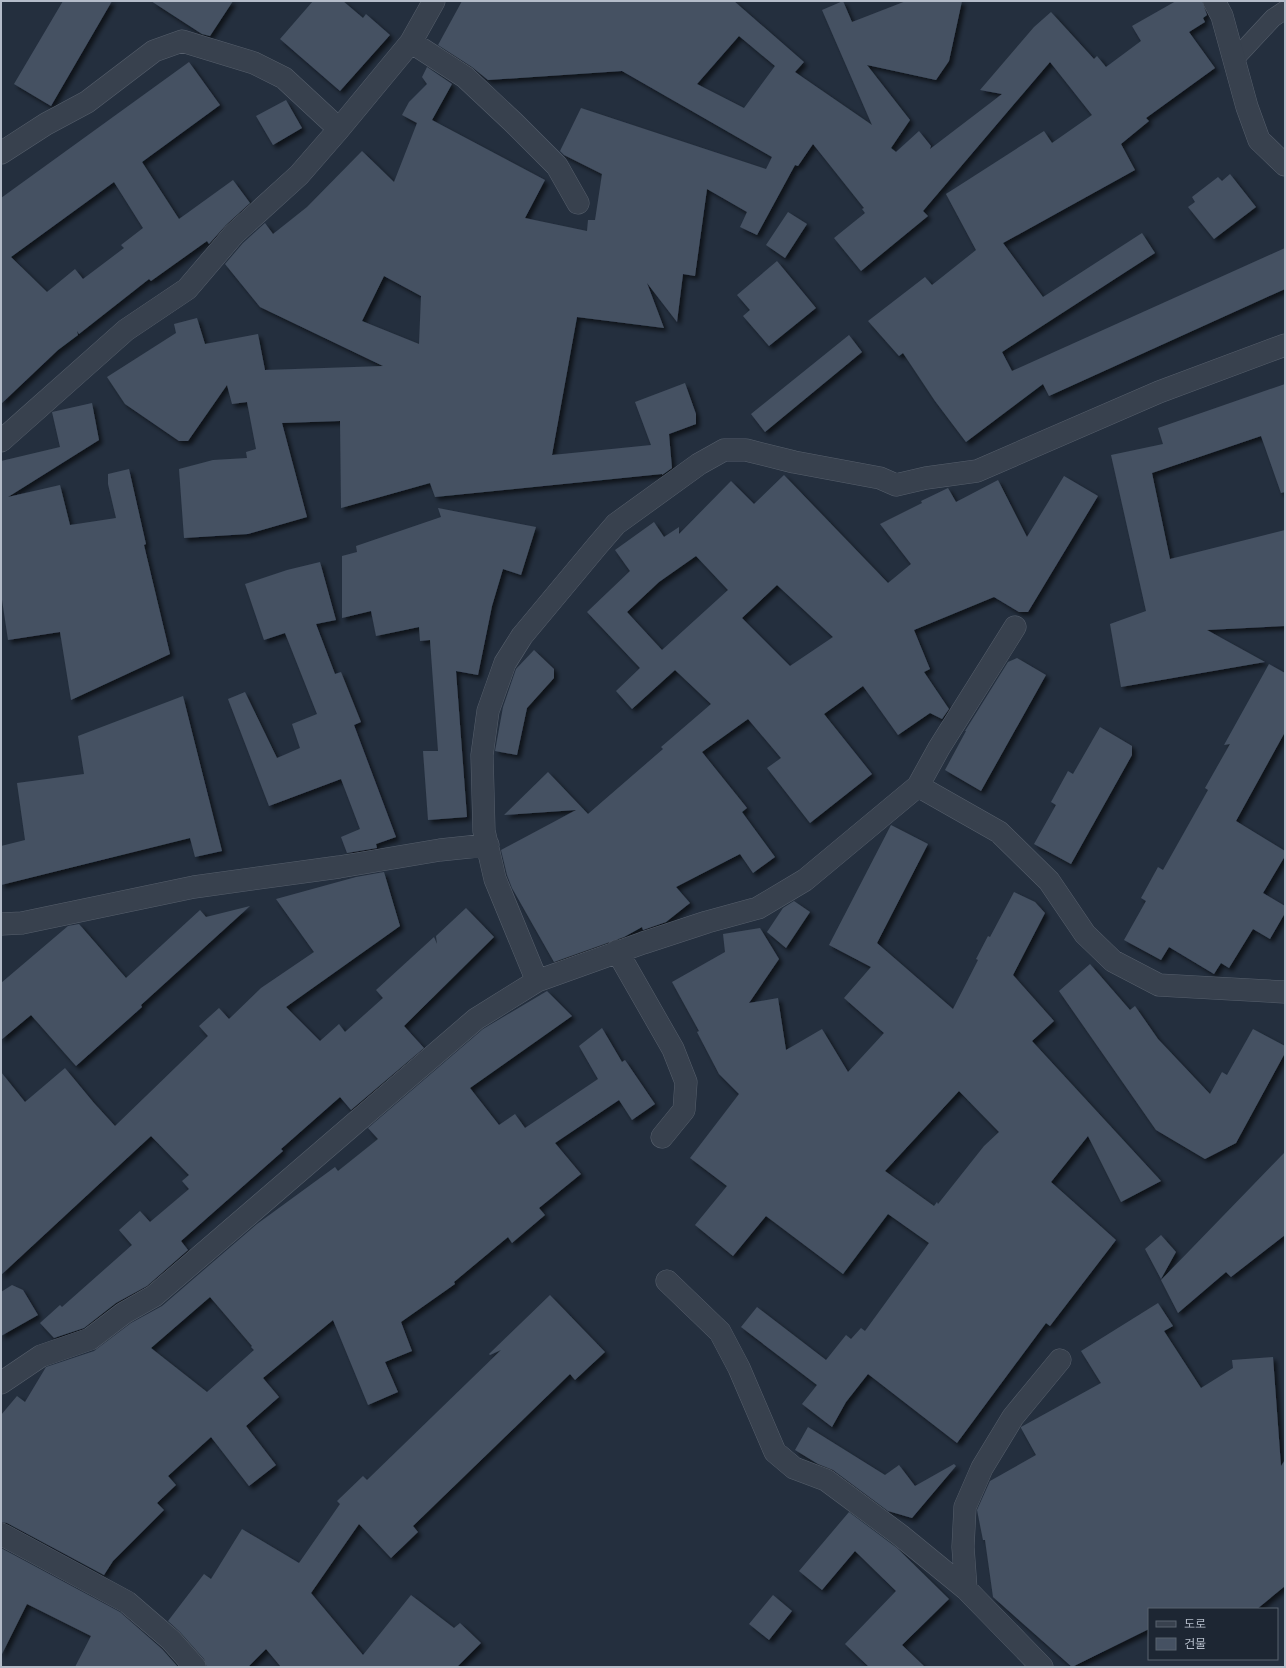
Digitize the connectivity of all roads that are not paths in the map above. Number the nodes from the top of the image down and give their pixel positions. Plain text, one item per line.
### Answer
1 (434, 1) edge
2 (1214, 1) edge
3 (1285, 10) edge
4 (411, 42) junction
5 (1234, 60) junction
6 (339, 129) junction
7 (1, 153) edge
8 (1285, 165) edge
9 (578, 202) dead end
10 (1285, 345) edge
11 (1, 441) edge
12 (1015, 627) dead end
13 (918, 786) junction
14 (488, 845) junction
15 (1, 924) edge
16 (617, 951) junction
17 (537, 981) junction
18 (1285, 992) edge
19 (662, 1137) dead end
20 (667, 1280) dead end
21 (1060, 1360) dead end
22 (1, 1383) edge
23 (1, 1534) edge
24 (966, 1589) junction
25 (195, 1667) edge
26 (1042, 1667) edge

1 - 4 street
2 - 5 street
3 - 5 lane
4 - 6 street
4 - 9 street
5 - 8 street
6 - 7 street
6 - 11 street
10 - 14 street
12 - 13 street
13 - 16 street
13 - 18 street
14 - 15 street
14 - 17 street
16 - 17 street
16 - 19 street
17 - 22 street
20 - 24 street
21 - 24 street
23 - 25 street
24 - 26 street

